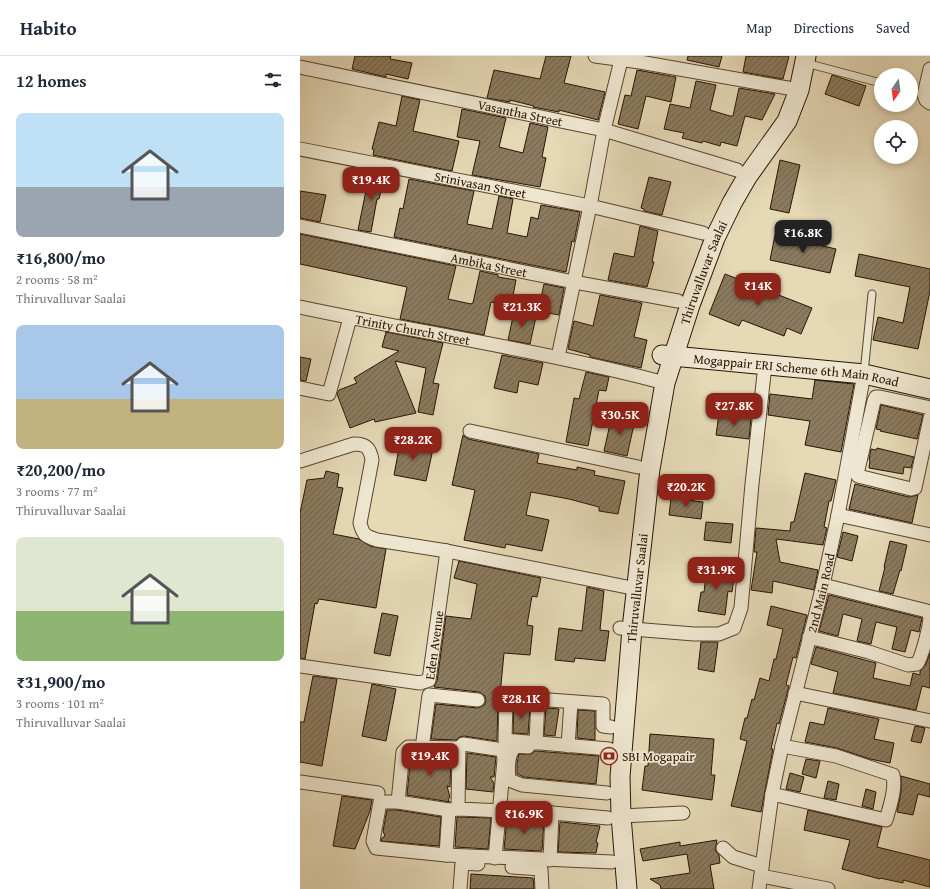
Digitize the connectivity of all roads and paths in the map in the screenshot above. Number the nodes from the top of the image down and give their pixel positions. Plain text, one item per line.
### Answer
1 (595, 56) edge
2 (621, 58) edge
3 (801, 58) edge
4 (300, 67) edge
5 (930, 69) edge
6 (874, 81) edge
7 (792, 89) junction
8 (930, 103) edge
9 (604, 130) junction
10 (300, 148) edge
11 (737, 170) junction
12 (590, 206) junction
13 (300, 226) edge
14 (703, 233) junction
15 (574, 282) junction
16 (872, 294) dead end
17 (678, 301) junction
18 (300, 307) edge
19 (350, 318) junction
20 (668, 356) junction
21 (558, 357) junction
22 (765, 365) junction
23 (864, 374) junction
24 (659, 382) junction
25 (300, 388) edge
26 (930, 388) edge
27 (930, 408) edge
28 (930, 418) edge
29 (470, 431) dead end
30 (300, 461) edge
31 (638, 467) junction
32 (838, 515) junction
33 (930, 536) edge
34 (447, 551) junction
35 (823, 585) junction
36 (631, 588) junction
37 (626, 628) junction
38 (809, 636) junction
39 (300, 666) edge
40 (430, 680) junction
41 (506, 690) dead end
42 (795, 693) junction
43 (429, 695) junction
44 (538, 699) junction
45 (478, 700) dead end
46 (614, 700) junction
47 (571, 702) junction
48 (930, 721) edge
49 (611, 727) junction
50 (423, 741) dead end
51 (536, 743) junction
52 (568, 746) junction
53 (782, 746) junction
54 (459, 748) junction
55 (609, 751) junction
56 (300, 782) edge
57 (378, 793) dead end
58 (607, 793) junction
59 (772, 794) junction
60 (398, 802) junction
61 (453, 810) junction
62 (499, 811) junction
63 (552, 813) junction
64 (682, 813) dead end
65 (614, 817) junction
66 (723, 848) dead end
67 (446, 855) junction
68 (494, 858) junction
69 (550, 860) junction
70 (612, 862) junction
71 (761, 877) edge
72 (460, 889) edge
73 (542, 889) edge
74 (614, 889) edge
75 (627, 889) edge
76 (828, 889) edge

1 - 2 street
2 - 7 street
2 - 9 street
3 - 6 lane
3 - 7 main road, Thiruvalluvar Saalai
4 - 9 street, Vasantha Street
5 - 8 street
7 - 11 main road, Thiruvalluvar Saalai
7 - 20 main road, Thiruvalluvar Saalai
9 - 11 street, Vasantha Street
9 - 12 street
10 - 12 street, Srinivasan Street
11 - 14 main road, Thiruvalluvar Saalai
12 - 14 street, Srinivasan Street
12 - 15 street
13 - 15 street, Ambika Street
14 - 17 main road, Thiruvalluvar Saalai
15 - 17 street, Ambika Street
15 - 21 street
16 - 23 lane, 2nd Main Road
17 - 20 main road, Thiruvalluvar Saalai
18 - 19 street, Trinity Church Street
19 - 21 street, Trinity Church Street
19 - 25 street
20 - 22 main road, Mogappair ERI Scheme 6th Main Road
20 - 24 main road, Thiruvalluvar Saalai
21 - 24 street, Trinity Church Street
22 - 23 main road, Mogappair ERI Scheme 6th Main Road
22 - 37 street
23 - 26 main road, Mogappair ERI Scheme 6th Main Road
23 - 32 street, 2nd Main Road
24 - 31 main road, Thiruvalluvar Saalai
24 - 36 main road, Thiruvalluvar Saalai
27 - 28 street
29 - 31 street
30 - 34 street
31 - 36 main road, Thiruvalluvar Saalai
32 - 33 street
32 - 35 street, 2nd Main Road
34 - 36 street
34 - 40 street, Eden Avenue
35 - 38 street, 2nd Main Road
35 - 38 street
36 - 37 main road, Thiruvalluvar Saalai
37 - 46 main road, Thiruvalluvar Saalai
37 - 65 main road, Thiruvalluvar Saalai
38 - 42 street, 2nd Main Road
39 - 40 street, Eden Avenue
40 - 43 street
41 - 46 street
42 - 48 street
42 - 53 street, 2nd Main Road
43 - 45 street
43 - 50 street
44 - 47 street
44 - 51 street
44 - 51 street
46 - 49 main road, Thiruvalluvar Saalai
47 - 49 street
47 - 52 street
49 - 55 main road, Thiruvalluvar Saalai
51 - 52 street
52 - 55 street
53 - 59 street, 2nd Main Road
53 - 59 street
54 - 60 street
54 - 61 street
54 - 62 street
55 - 58 main road, Thiruvalluvar Saalai
55 - 58 street
56 - 57 street
58 - 65 main road, Thiruvalluvar Saalai
59 - 71 street, 2nd Main Road
60 - 61 street
60 - 67 street
61 - 62 street
61 - 67 street
62 - 63 street
62 - 68 street
63 - 65 street
63 - 69 street
64 - 65 street
65 - 70 main road, Thiruvalluvar Saalai
65 - 75 main road, Thiruvalluvar Saalai
66 - 71 street
67 - 68 street
68 - 69 street
69 - 70 street
70 - 74 main road, Thiruvalluvar Saalai
71 - 76 street
72 - 73 street

